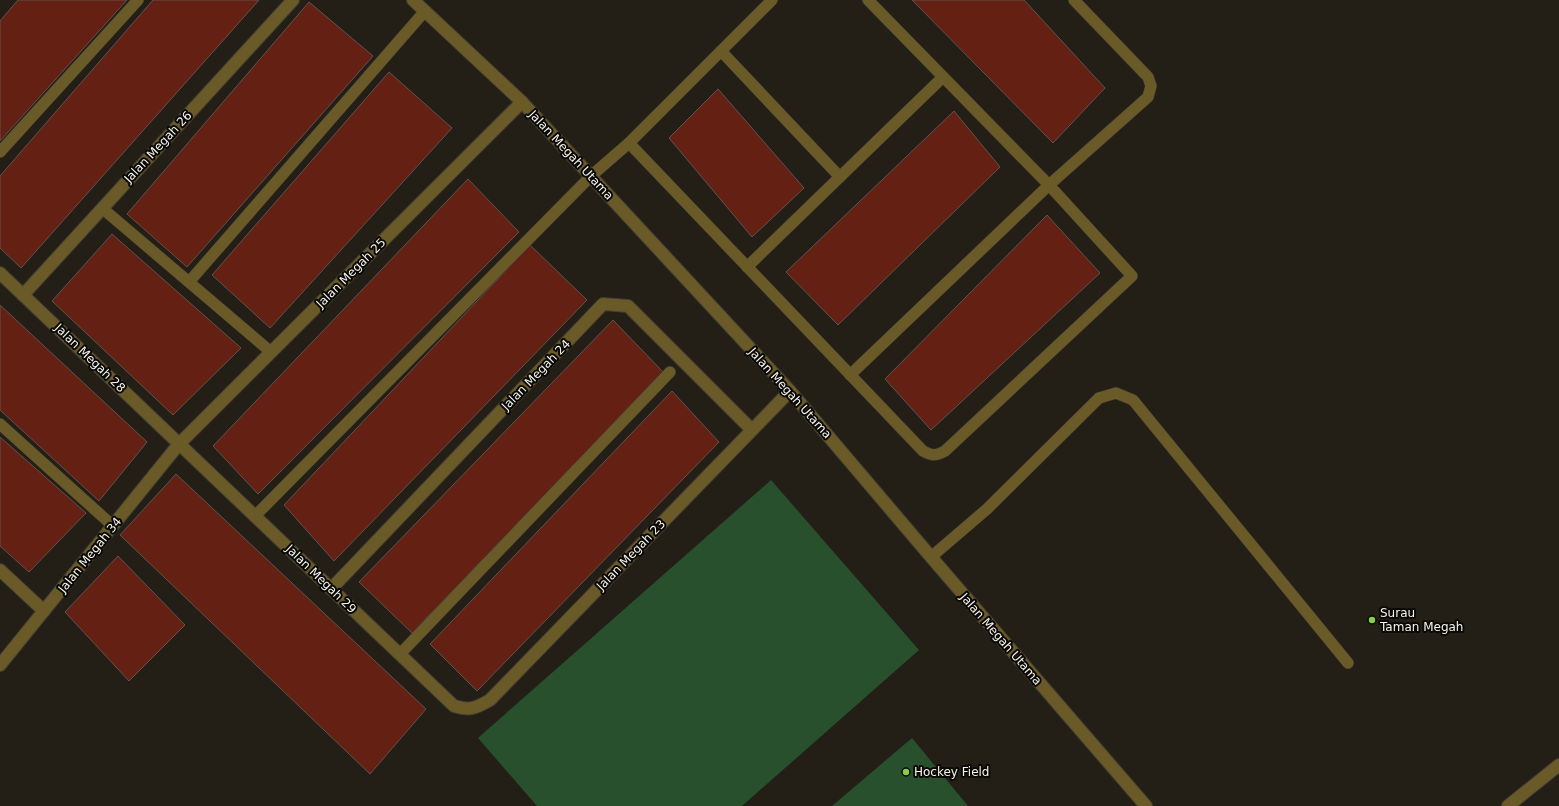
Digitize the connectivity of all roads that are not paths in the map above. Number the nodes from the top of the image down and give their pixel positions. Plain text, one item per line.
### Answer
1 (138, 0) edge
2 (293, 0) edge
3 (413, 0) edge
4 (772, 0) edge
5 (868, 0) edge
6 (1074, 0) edge
7 (425, 11) junction
8 (721, 51) junction
9 (943, 77) junction
10 (522, 102) junction
11 (629, 143) junction
12 (0, 152) edge
13 (591, 176) junction
14 (840, 177) junction
15 (1049, 185) junction
16 (102, 208) junction
17 (747, 267) junction
18 (0, 273) edge
19 (189, 282) junction
20 (23, 295) junction
21 (271, 352) junction
22 (670, 372) dead end
23 (850, 375) junction
24 (790, 391) junction
25 (0, 424) edge
26 (752, 430) junction
27 (179, 444) junction
28 (254, 516) junction
29 (113, 526) junction
30 (931, 557) junction
31 (0, 570) edge
32 (331, 589) junction
33 (44, 611) junction
34 (400, 654) junction
35 (1348, 662) dead end
36 (0, 665) edge
37 (465, 709) joint
38 (1559, 765) edge
39 (1146, 806) edge
40 (1508, 806) edge

1 - 12 lane
2 - 16 street, Jalan Megah 26
3 - 7 street, Jalan Megah Utama
4 - 8 lane
5 - 9 lane
6 - 15 lane
7 - 10 street, Jalan Megah Utama
7 - 19 lane
8 - 11 lane
8 - 14 lane
9 - 14 lane
9 - 15 lane
10 - 13 street, Jalan Megah Utama
10 - 21 street, Jalan Megah 25
11 - 13 lane
11 - 17 lane
13 - 24 street, Jalan Megah Utama
13 - 28 lane
14 - 17 lane
15 - 23 lane
15 - 23 lane
16 - 19 lane
16 - 20 street, Jalan Megah 26
17 - 23 lane
18 - 20 street, Jalan Megah 28
19 - 21 lane
20 - 27 street, Jalan Megah 28
21 - 27 street, Jalan Megah 25
22 - 34 lane
24 - 26 street, Jalan Megah 23
24 - 30 street, Jalan Megah Utama
25 - 29 lane
26 - 32 street, Jalan Megah 24
26 - 37 street, Jalan Megah 23
27 - 28 street, Jalan Megah 29
27 - 29 street, Jalan Megah 34
28 - 32 street, Jalan Megah 29
29 - 33 street, Jalan Megah 34
30 - 35 lane
30 - 39 street, Jalan Megah Utama
31 - 33 street
32 - 34 street, Jalan Megah 29
33 - 36 street, Jalan Megah 34
34 - 37 street, Jalan Megah 29
38 - 40 street

